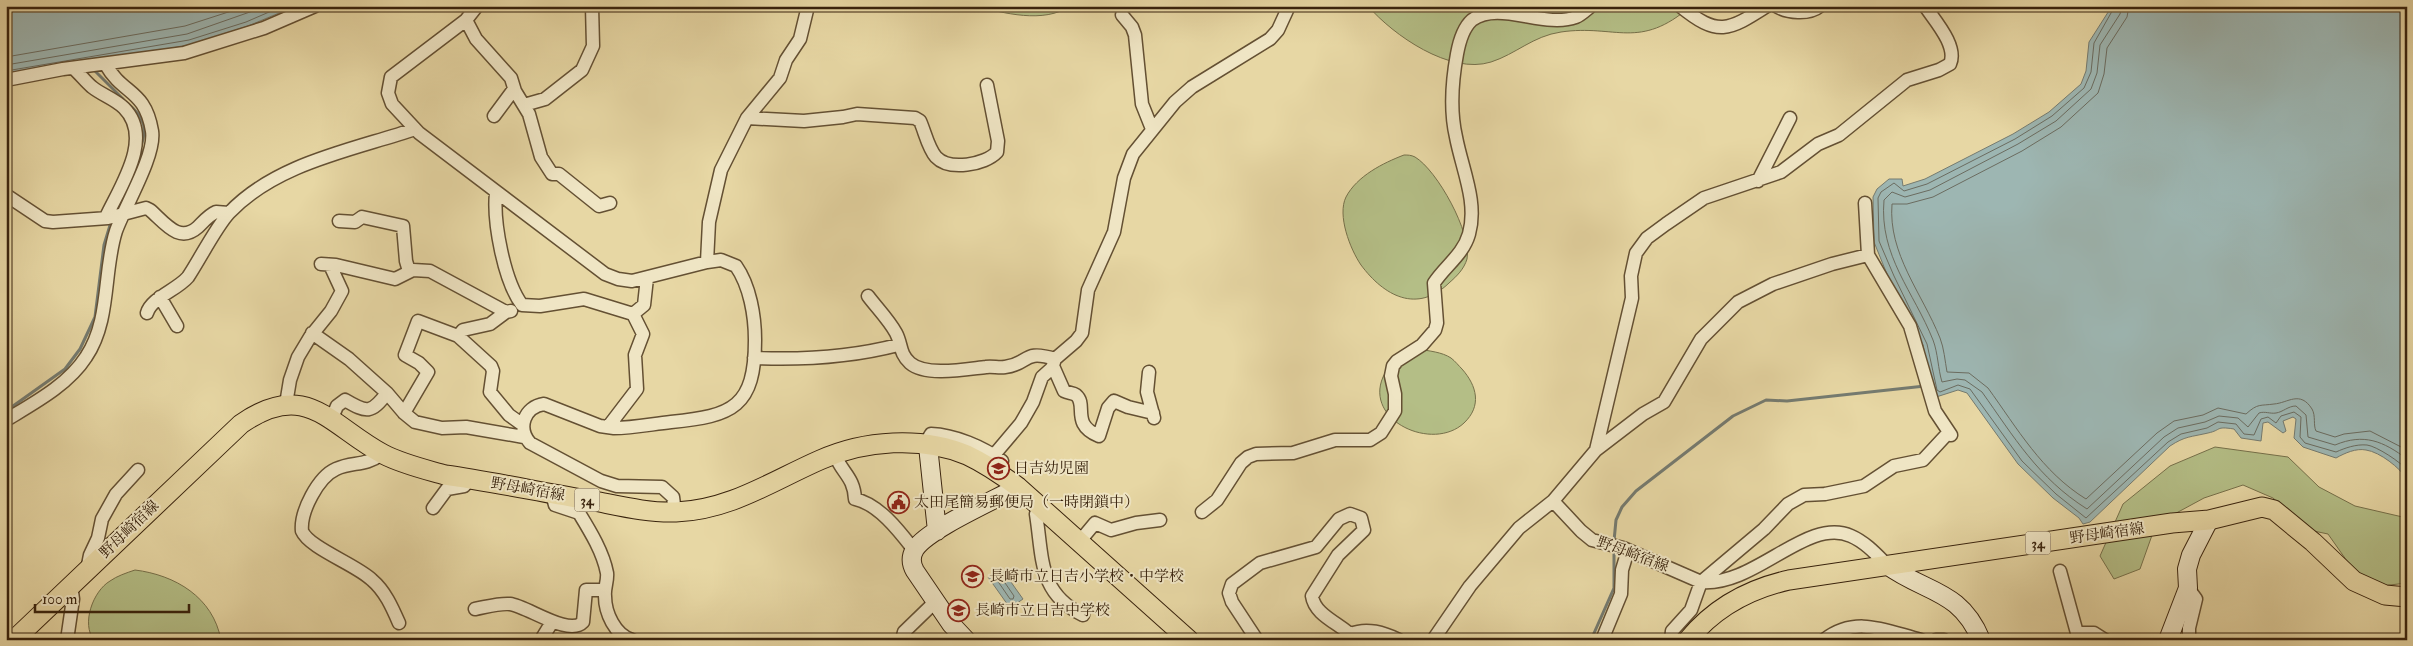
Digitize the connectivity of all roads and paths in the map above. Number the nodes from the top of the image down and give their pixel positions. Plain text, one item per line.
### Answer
1 (315, 6) edge
2 (477, 6) edge
3 (592, 6) edge
4 (808, 6) edge
5 (1289, 6) edge
6 (1591, 6) edge
7 (1680, 6) edge
8 (1767, 6) edge
9 (1776, 6) edge
10 (1820, 6) edge
11 (1925, 6) edge
12 (1122, 15) dead end
13 (466, 20) junction
14 (102, 65) junction
15 (76, 67) junction
16 (6, 80) edge
17 (987, 85) dead end
18 (514, 89) junction
19 (524, 105) junction
20 (494, 116) dead end
21 (747, 118) junction
22 (1790, 118) dead end
23 (415, 129) junction
24 (1152, 129) junction
25 (1758, 181) junction
26 (496, 193) junction
27 (6, 195) edge
28 (610, 203) dead end
29 (1865, 204) dead end
30 (229, 213) junction
31 (123, 214) junction
32 (106, 217) junction
33 (339, 221) dead end
34 (1868, 255) junction
35 (707, 262) junction
36 (409, 271) junction
37 (647, 278) junction
38 (868, 296) dead end
39 (160, 297) junction
40 (522, 305) junction
41 (506, 312) junction
42 (146, 313) dead end
43 (632, 314) junction
44 (177, 326) dead end
45 (312, 333) junction
46 (458, 336) junction
47 (898, 345) junction
48 (754, 358) junction
49 (1054, 362) junction
50 (1149, 372) dead end
51 (387, 393) junction
52 (286, 404) junction
53 (404, 413) junction
54 (332, 418) junction
55 (6, 420) edge
56 (608, 427) junction
57 (523, 431) junction
58 (928, 446) junction
59 (1596, 450) junction
60 (382, 454) junction
61 (835, 455) junction
62 (138, 470) dead end
63 (470, 479) junction
64 (1018, 487) junction
65 (552, 494) junction
66 (1553, 501) junction
67 (1042, 506) junction
68 (433, 508) dead end
69 (675, 512) junction
70 (1202, 512) dead end
71 (1160, 520) dead end
72 (2209, 520) junction
73 (937, 531) junction
74 (1080, 541) junction
75 (1625, 549) junction
76 (914, 550) junction
77 (1896, 564) junction
78 (87, 570) junction
79 (2060, 571) dead end
80 (1701, 582) junction
81 (70, 585) junction
82 (2188, 588) junction
83 (605, 590) junction
84 (2407, 597) edge
85 (935, 602) junction
86 (475, 609) dead end
87 (1083, 615) dead end
88 (552, 622) junction
89 (399, 623) dead end
90 (1353, 637) edge
91 (14, 640) edge
92 (67, 640) edge
93 (542, 640) edge
94 (632, 640) edge
95 (902, 640) edge
96 (966, 640) edge
97 (1188, 640) edge
98 (1257, 640) edge
99 (1399, 640) edge
100 (1433, 640) edge
101 (1602, 640) edge
102 (1670, 640) edge
103 (1688, 640) edge
104 (1824, 640) edge
105 (1921, 640) edge
106 (1936, 640) edge
107 (1944, 640) edge
108 (1981, 640) edge
109 (2105, 640) edge
110 (2168, 640) edge
111 (2189, 640) edge

1 - 14 street
2 - 13 street
3 - 19 street
4 - 21 street
5 - 24 street
6 - 70 street
7 - 8 street
9 - 10 street
11 - 25 street
12 - 24 street
13 - 18 street
13 - 23 street
14 - 15 street
14 - 31 street
15 - 16 street
15 - 32 street
17 - 21 street
18 - 19 street
18 - 20 street
19 - 28 street
21 - 35 street
22 - 25 street
23 - 26 street
23 - 30 street
24 - 49 street
25 - 59 street
26 - 37 street
26 - 40 street
27 - 32 street
29 - 34 street
30 - 31 street
30 - 39 street
31 - 32 street
31 - 55 street
33 - 36 street
34 - 59 street
34 - 80 street
35 - 37 street
35 - 48 street
36 - 41 street
36 - 45 street
37 - 43 street
38 - 47 street
39 - 42 street
39 - 44 street
40 - 41 street
40 - 43 street
41 - 46 street
43 - 56 street
45 - 51 street
45 - 52 street
46 - 53 street
46 - 57 street
47 - 48 street
47 - 49 street
48 - 56 street
49 - 50 street
49 - 58 street
51 - 53 street
51 - 54 street
52 - 54 main road, 野母崎宿線 / 34
52 - 78 main road, 野母崎宿線
53 - 57 street
54 - 60 main road, 野母崎宿線 / 34
56 - 57 street
57 - 69 street
58 - 61 main road, 野母崎宿線 / 34
58 - 64 main road, 野母崎宿線 / 34
58 - 73 street
59 - 66 street
60 - 63 main road, 野母崎宿線 / 34
60 - 89 street
61 - 69 main road, 野母崎宿線 / 34
61 - 76 street
62 - 78 street
63 - 65 main road, 野母崎宿線 / 34
63 - 68 street
64 - 67 main road, 野母崎宿線 / 34
64 - 73 street
65 - 69 main road, 野母崎宿線 / 34
65 - 83 street
66 - 75 street, 野母崎宿線
66 - 100 street
67 - 74 main road, 野母崎宿線 / 34
67 - 87 street
71 - 74 street
72 - 77 main road, 野母崎宿線 / 34
72 - 82 street
72 - 84 main road, 野母崎宿線 / 34
73 - 76 street
74 - 97 main road, 野母崎宿線 / 34
75 - 80 street, 野母崎宿線
75 - 101 street
76 - 85 street
77 - 80 street, 野母崎宿線
77 - 103 main road, 野母崎宿線 / 34
77 - 108 street, 野母崎宿線
78 - 81 main road, 野母崎宿線
79 - 109 street
80 - 102 street
81 - 91 main road, 野母崎宿線
81 - 92 street
82 - 110 street
82 - 111 street
83 - 88 street
83 - 94 street
85 - 95 street
85 - 96 street
86 - 88 street
88 - 93 street
90 - 98 street
90 - 99 street
104 - 105 street
106 - 107 street

